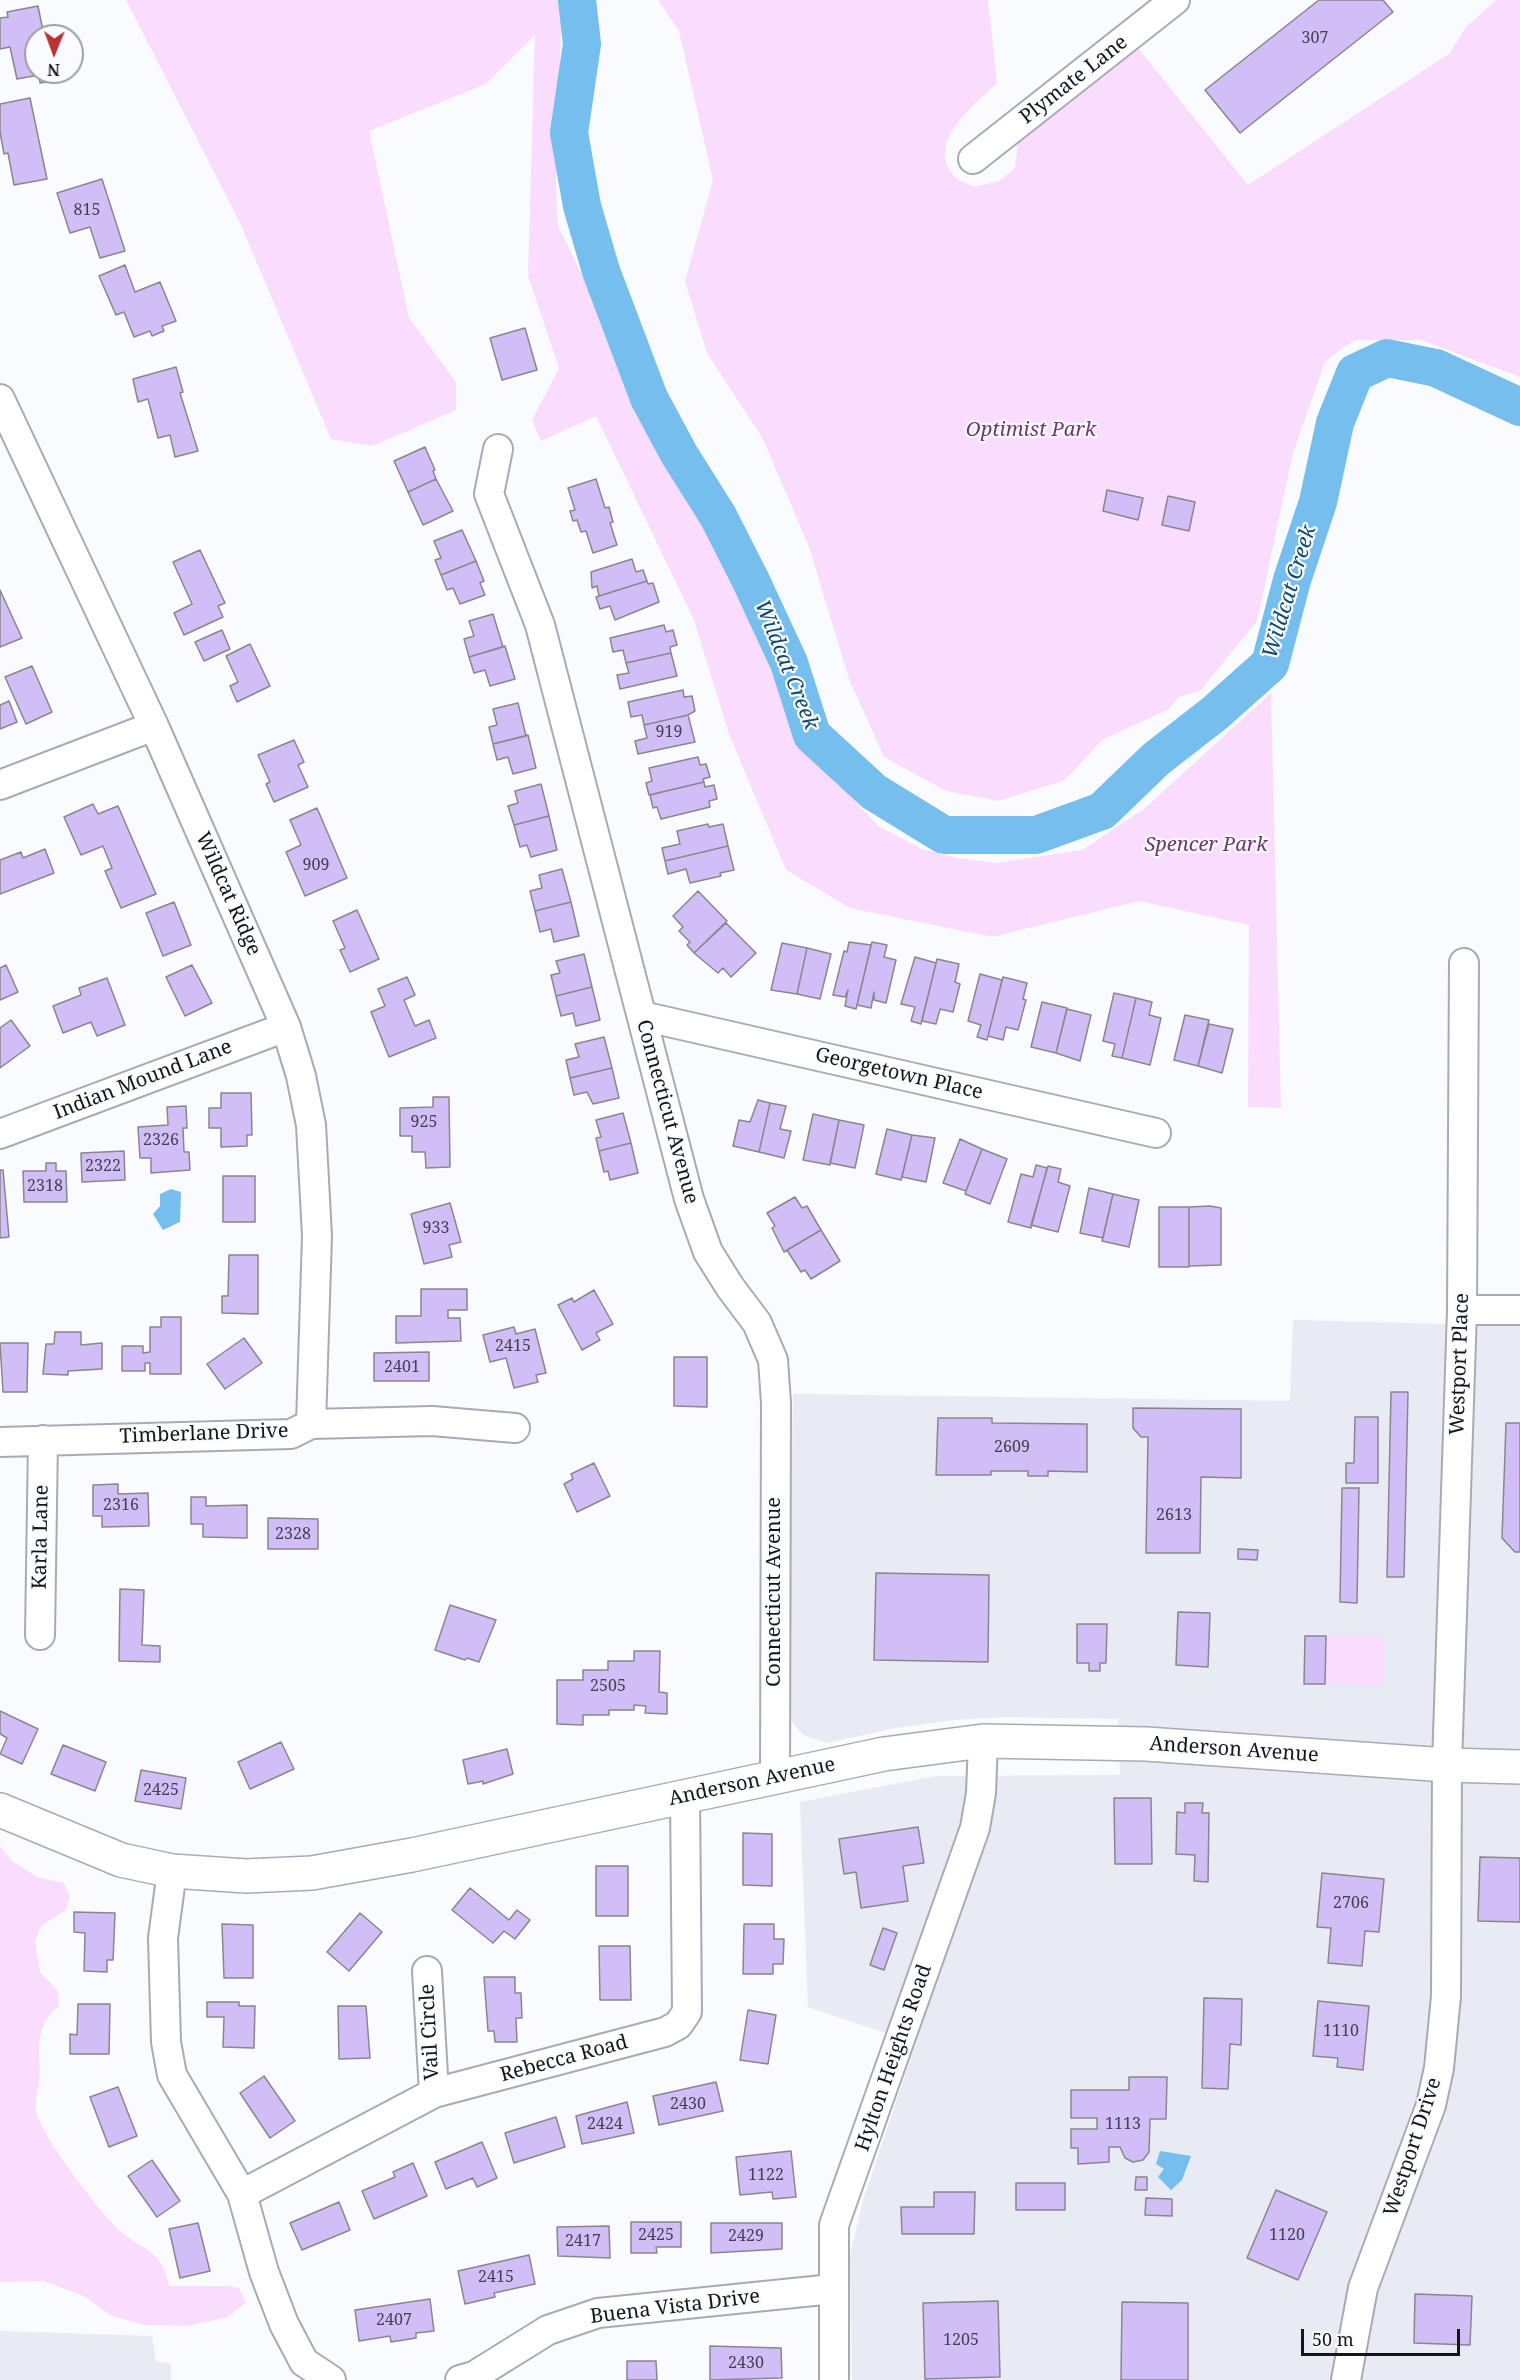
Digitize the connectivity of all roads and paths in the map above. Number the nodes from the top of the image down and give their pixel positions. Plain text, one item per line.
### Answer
1 (1174, 0) edge
2 (973, 159) dead end
3 (0, 399) edge
4 (498, 449) dead end
5 (154, 726) junction
6 (0, 785) edge
7 (1464, 963) dead end
8 (642, 1016) junction
9 (286, 1027) junction
10 (1156, 1132) dead end
11 (0, 1134) edge
12 (1462, 1310) junction
13 (1520, 1310) edge
14 (311, 1424) junction
15 (515, 1428) dead end
16 (43, 1440) junction
17 (0, 1442) edge
18 (40, 1635) dead end
19 (983, 1741) junction
20 (1447, 1765) junction
21 (1520, 1767) edge
22 (775, 1778) junction
23 (685, 1796) junction
24 (0, 1810) edge
25 (172, 1870) junction
26 (427, 1971) dead end
27 (434, 2093) junction
28 (242, 2194) junction
29 (833, 2289) junction
30 (331, 2380) edge
31 (460, 2380) edge
32 (834, 2380) edge
33 (1346, 2380) edge

1 - 2 street, Plymate Lane
3 - 5 street, Wildcat Ridge
4 - 8 street, Connecticut Avenue
5 - 6 street
5 - 9 street, Wildcat Ridge
7 - 12 street, Westport Place
8 - 10 street, Georgetown Place
8 - 22 street, Connecticut Avenue
9 - 11 street, Indian Mound Lane
9 - 14 street, Wildcat Ridge
12 - 13 street
12 - 20 street, Westport Place
14 - 15 street, Timberlane Drive
14 - 16 street, Timberlane Drive
16 - 17 street, Timberlane Drive
16 - 18 street, Karla Lane
19 - 20 main road, Anderson Avenue
19 - 22 main road, Anderson Avenue
19 - 29 street, Hylton Heights Road
20 - 21 main road, Anderson Avenue
20 - 33 street, Westport Drive
22 - 23 main road, Anderson Avenue
23 - 25 main road, Anderson Avenue
23 - 27 street, Rebecca Road
24 - 25 main road, Anderson Avenue
25 - 28 street
26 - 27 street, Vail Circle
27 - 28 street, Rebecca Road
28 - 30 street
29 - 31 street, Buena Vista Drive
29 - 32 street, Hylton Heights Road

